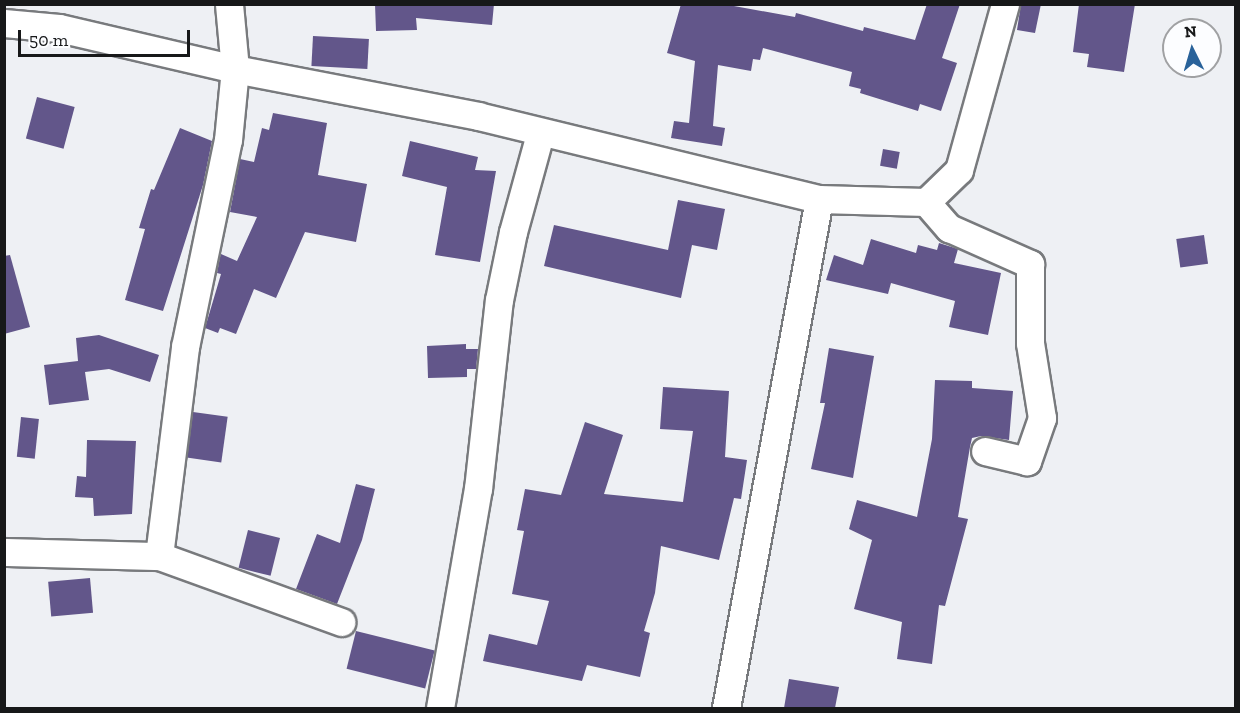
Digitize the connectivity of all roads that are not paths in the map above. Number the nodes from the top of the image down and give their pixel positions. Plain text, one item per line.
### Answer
1 (229, 4) edge
2 (1005, 4) edge
3 (4, 23) edge
4 (235, 69) junction
5 (540, 134) junction
6 (819, 199) junction
7 (926, 202) junction
8 (986, 451) dead end
9 (4, 552) edge
10 (159, 556) junction
11 (341, 622) dead end
12 (440, 708) edge
13 (726, 708) edge

1 - 4 street
2 - 7 street
3 - 4 street
4 - 5 street
4 - 10 street
5 - 6 street
5 - 12 street
6 - 7 street
6 - 13 street
7 - 8 street
9 - 10 street
10 - 11 street

